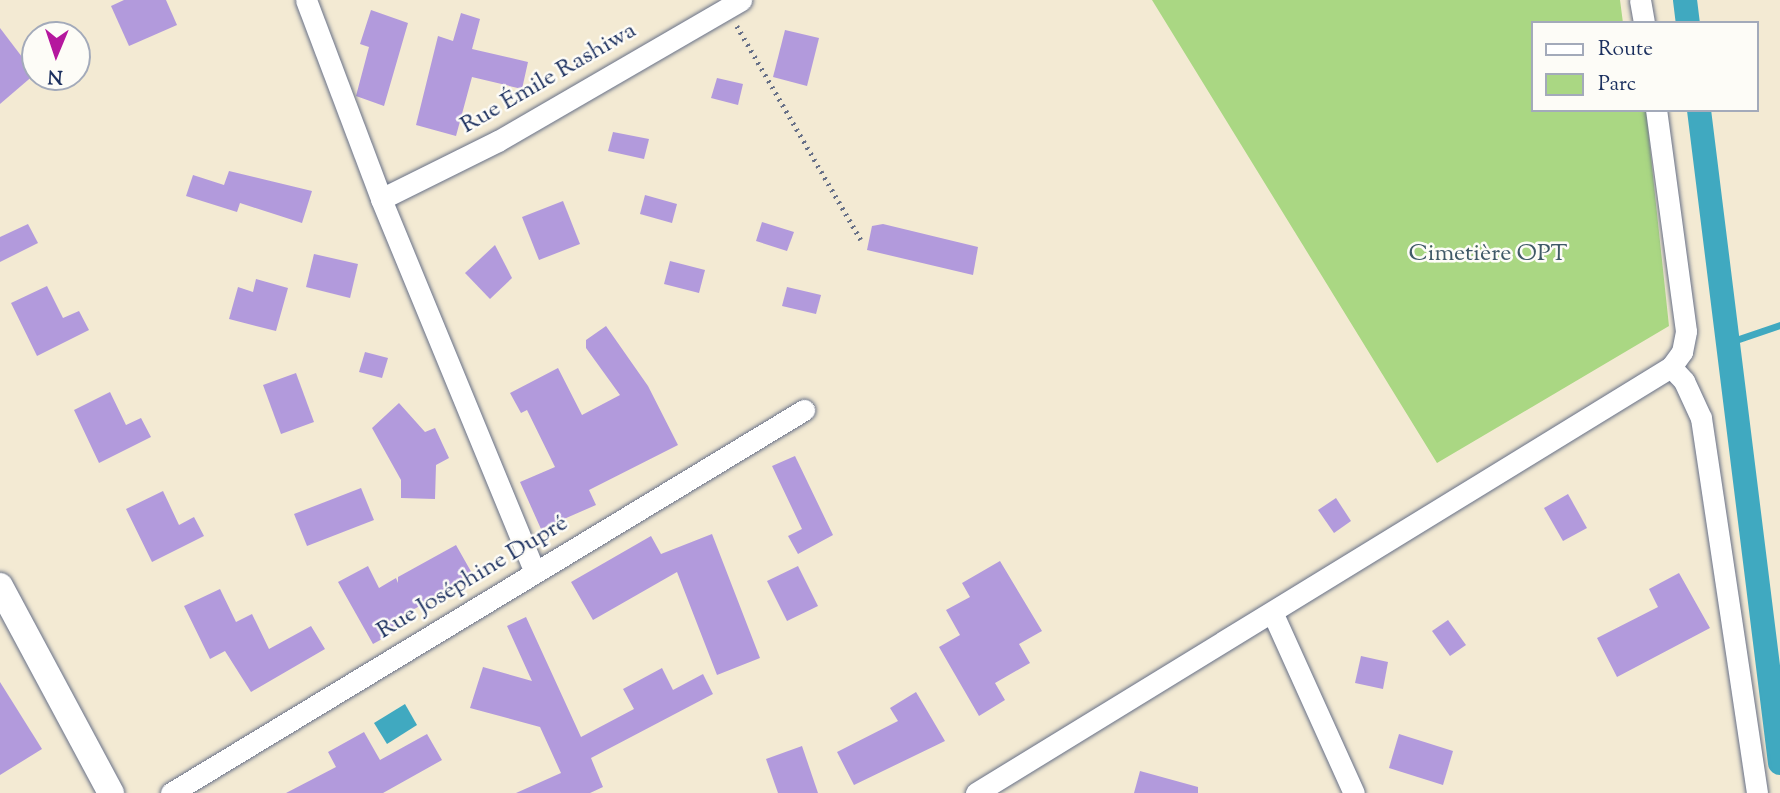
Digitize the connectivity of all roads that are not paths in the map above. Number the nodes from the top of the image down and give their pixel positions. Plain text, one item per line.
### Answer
1 (306, 0) edge
2 (1640, 0) edge
3 (734, 4) edge
4 (1644, 21) edge
5 (1656, 112) edge
6 (381, 200) junction
7 (1671, 367) junction
8 (804, 410) dead end
9 (534, 570) junction
10 (0, 586) edge
11 (1273, 614) junction
12 (111, 793) edge
13 (171, 793) edge
14 (976, 793) edge
15 (1354, 793) edge
16 (1756, 793) edge

1 - 6 street
2 - 4 street
3 - 6 street, Rue Émile Rashiwa
5 - 7 street
6 - 9 street
7 - 11 street
7 - 16 street
8 - 9 street, Rue Joséphine Dupré
9 - 13 street, Rue Joséphine Dupré
10 - 12 street
11 - 14 street
11 - 15 street

